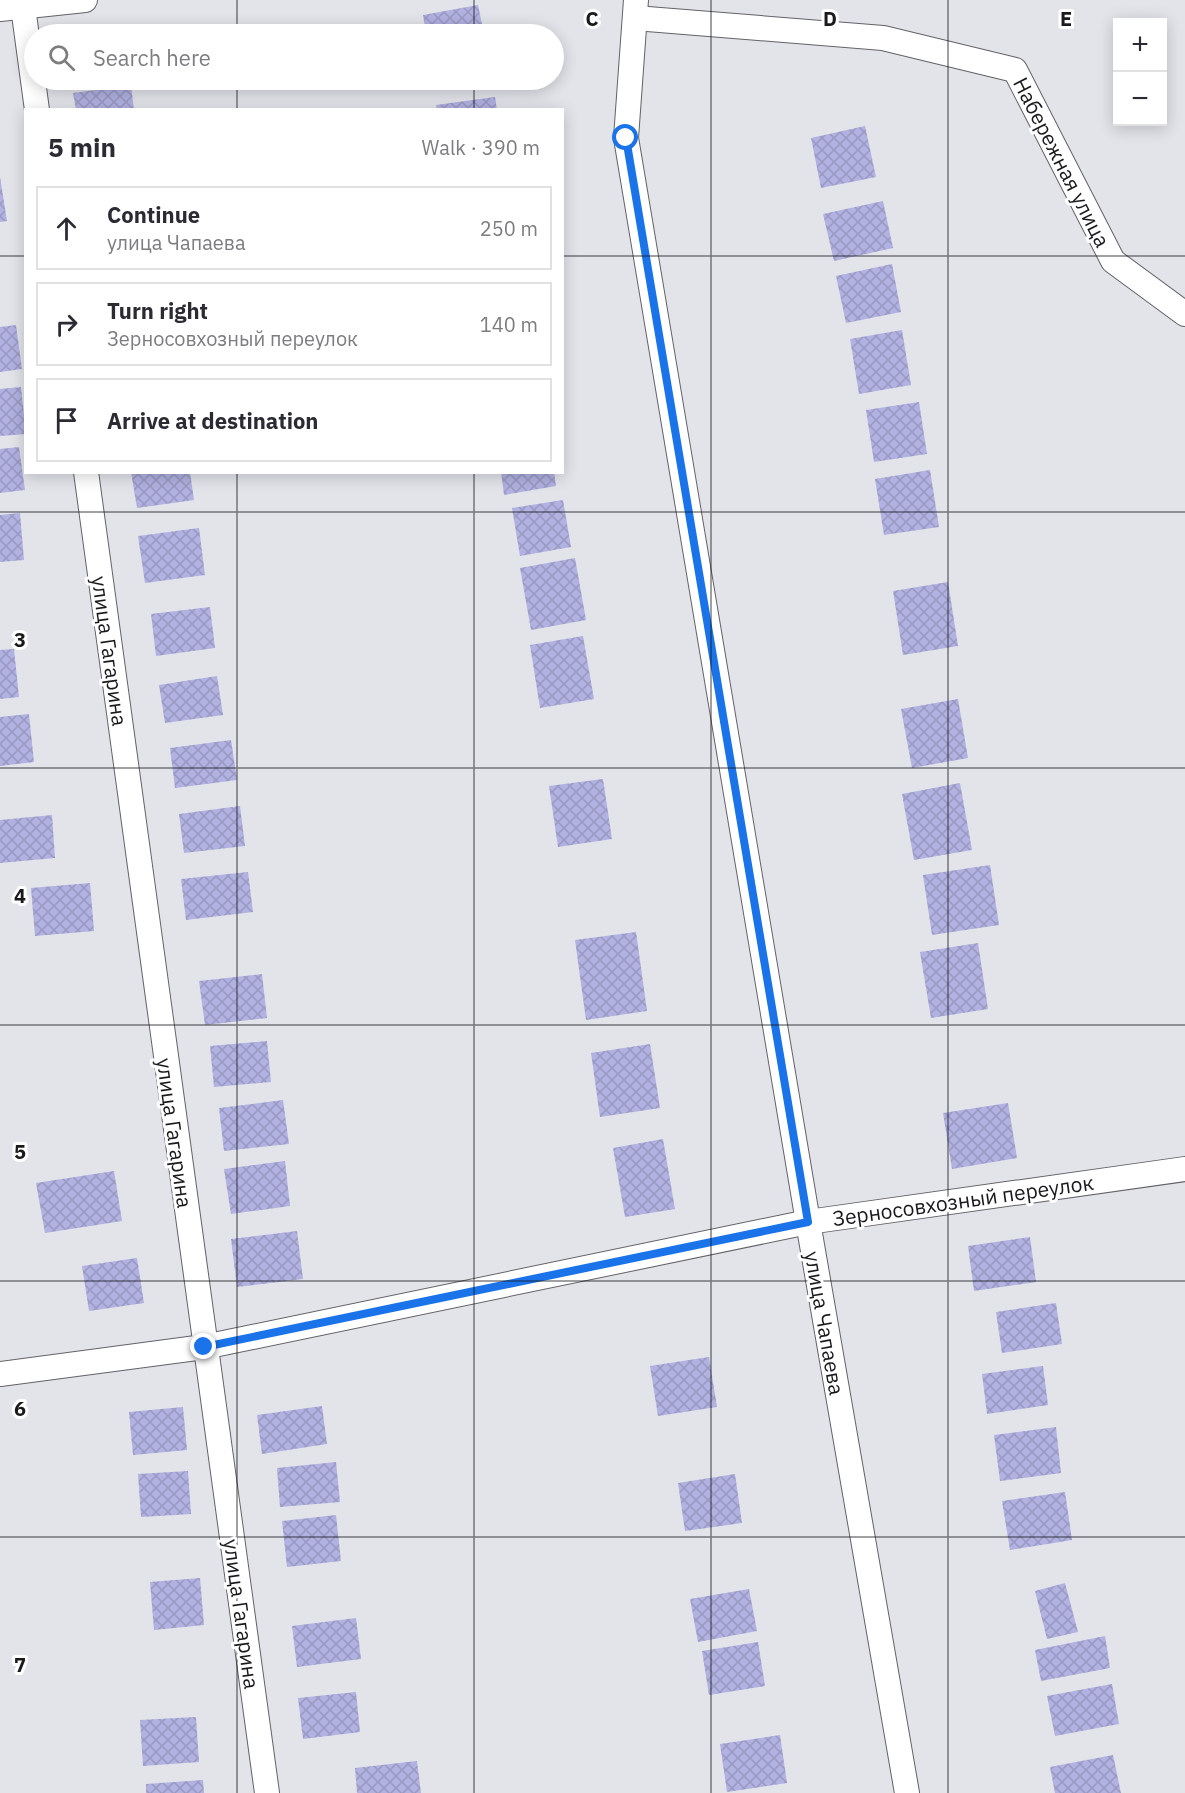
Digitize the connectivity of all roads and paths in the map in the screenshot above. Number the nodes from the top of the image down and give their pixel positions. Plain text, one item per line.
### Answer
1 (85, 0) edge
2 (11, 8) edge
3 (636, 9) edge
4 (24, 59) edge
5 (32, 90) edge
6 (36, 108) edge
7 (1185, 314) edge
8 (86, 474) edge
9 (1185, 1169) edge
10 (808, 1222) junction
11 (204, 1347) junction
12 (0, 1374) edge
13 (267, 1793) edge
14 (907, 1793) edge

1 - 2 street
2 - 4 street
3 - 7 street, Набережная улица
3 - 10 street, улица Чапаева
5 - 6 street
8 - 11 street, улица Гагарина
9 - 10 street, Зерносовхозный переулок
10 - 11 street, Зерносовхозный переулок
10 - 14 street, улица Чапаева
11 - 12 street, Зерносовхозный переулок
11 - 13 street, улица Гагарина

